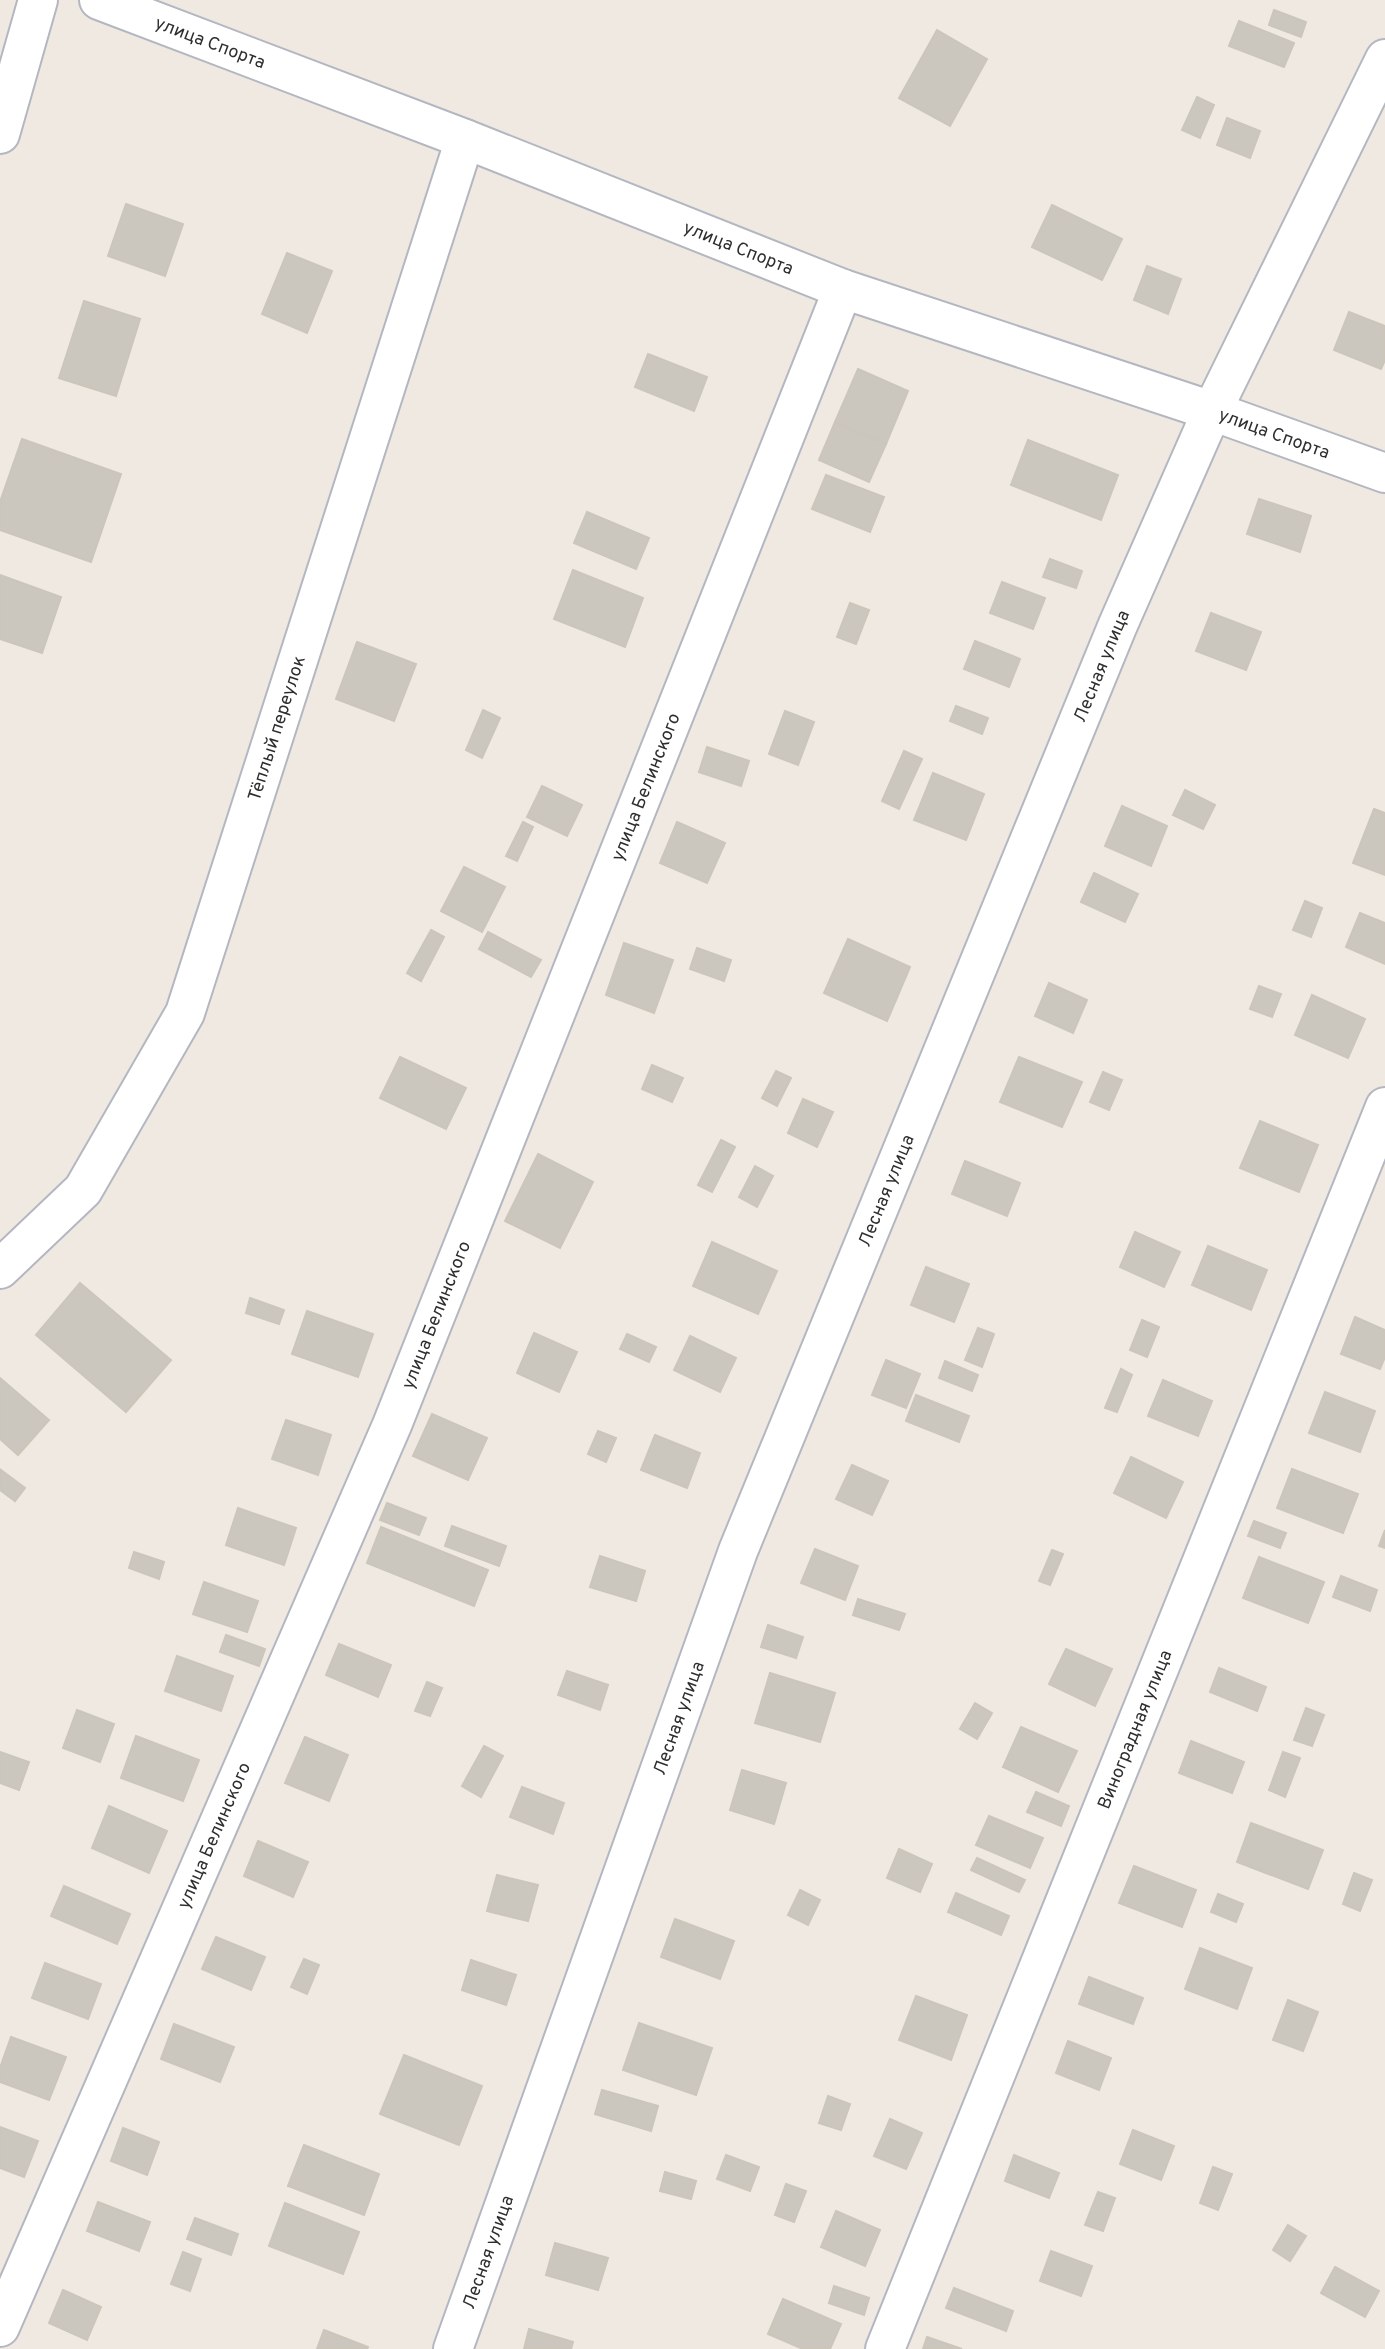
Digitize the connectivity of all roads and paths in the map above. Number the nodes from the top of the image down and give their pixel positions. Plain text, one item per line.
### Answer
1 (38, 0) edge
2 (99, 0) edge
3 (1385, 60) edge
4 (0, 134) edge
5 (465, 139) junction
6 (843, 289) junction
7 (1212, 411) junction
8 (1385, 473) edge
9 (1385, 1107) edge
10 (0, 1269) edge
11 (0, 2327) edge
12 (453, 2349) edge
13 (885, 2349) edge

1 - 4 street
2 - 5 street, улица Спорта
3 - 7 street, Лесная улица
5 - 6 street, улица Спорта
5 - 10 street, Тёплый переулок
6 - 7 street, улица Спорта
6 - 11 street, улица Белинского
7 - 8 street, улица Спорта
7 - 12 street, Лесная улица
9 - 13 street, Виноградная улица

